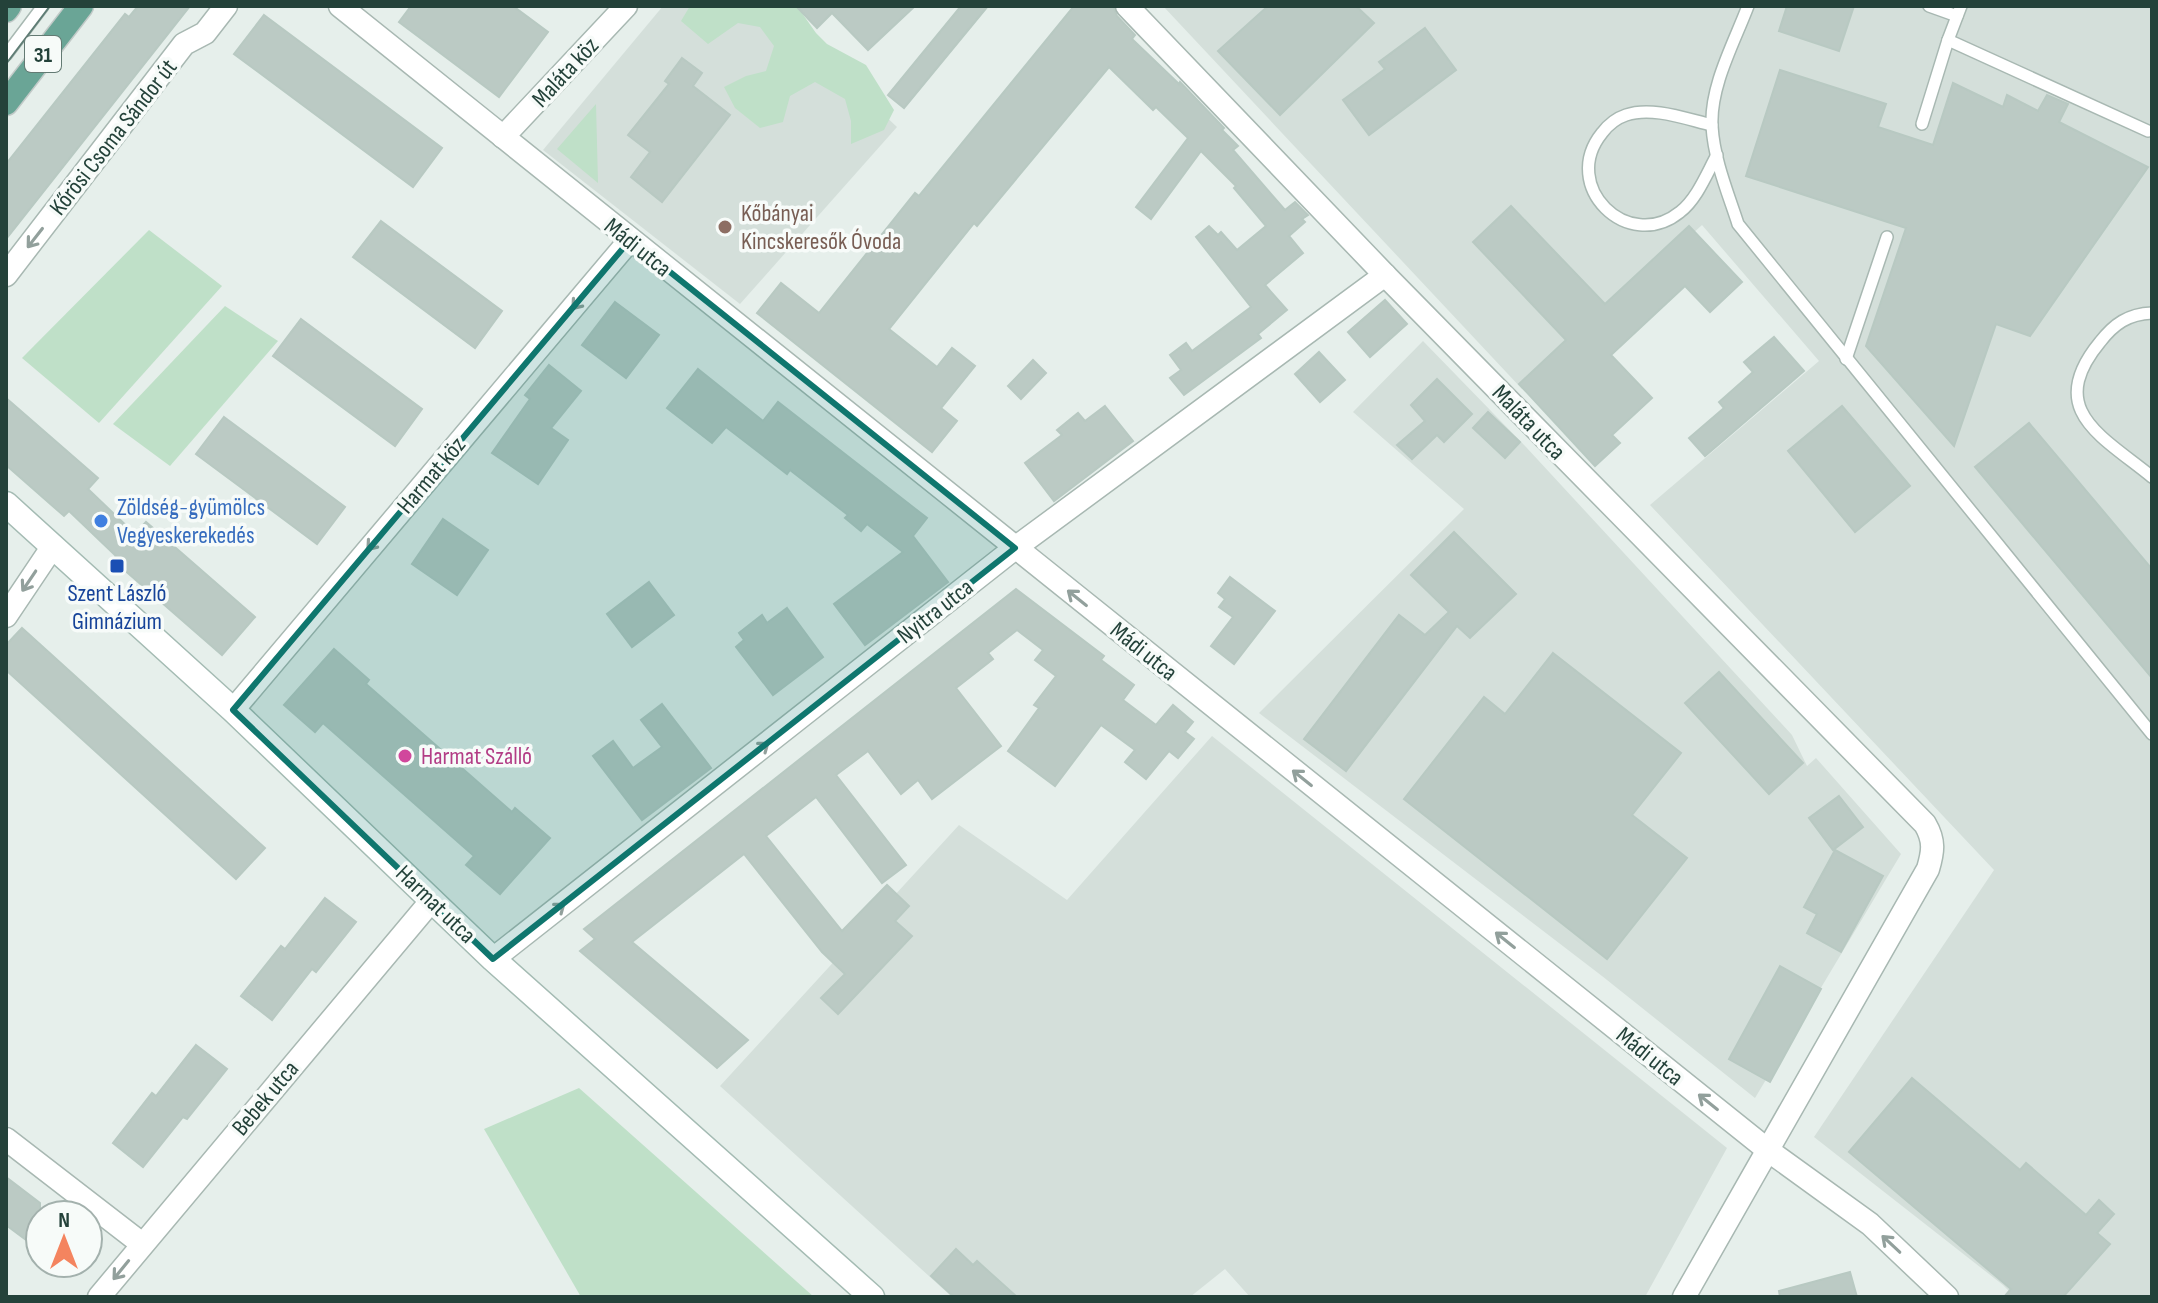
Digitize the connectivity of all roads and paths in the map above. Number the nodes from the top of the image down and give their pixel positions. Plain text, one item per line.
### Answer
1 (43, 6) edge
2 (81, 6) edge
3 (226, 6) edge
4 (340, 6) edge
5 (626, 6) edge
6 (1127, 6) edge
7 (1748, 6) edge
8 (1929, 6) edge
9 (1959, 11) edge
10 (1948, 40) junction
11 (6, 55) edge
12 (6, 103) edge
13 (1922, 124) dead end
14 (1712, 125) junction
15 (2148, 131) dead end
16 (503, 137) junction
17 (1717, 155) junction
18 (1887, 237) dead end
19 (630, 240) junction
20 (6, 275) edge
21 (1385, 275) junction
22 (2152, 313) edge
23 (1846, 359) junction
24 (2152, 477) edge
25 (6, 504) edge
26 (53, 546) junction
27 (1015, 548) junction
28 (6, 616) edge
29 (233, 710) junction
30 (2152, 734) edge
31 (432, 900) junction
32 (493, 959) junction
33 (6, 1139) edge
34 (1769, 1151) junction
35 (142, 1244) junction
36 (99, 1297) edge
37 (872, 1297) edge
38 (1684, 1297) edge
39 (1947, 1297) edge

1 - 11 lane
2 - 12 main road, 31
3 -> 20 street, Kőrösi Csoma Sándor út
4 - 16 street, Mádi utca
5 - 16 street, Maláta köz
6 - 21 street, Maláta utca
7 - 14 lane
8 - 9 lane
9 - 10 lane
10 - 13 lane
10 - 15 lane
14 - 17 lane
14 - 17 lane
16 - 19 street, Mádi utca
17 - 23 lane
18 - 23 lane
19 - 27 street, Mádi utca
19 -> 29 street, Harmat köz
21 - 27 street, Nyitra utca
21 - 34 street, Maláta utca
22 - 24 lane
23 - 30 lane
25 - 26 street, Harmat utca
26 -> 28 street
26 - 29 street, Harmat utca
32 -> 27 street, Nyitra utca
34 -> 27 street, Mádi utca
29 - 31 street, Harmat utca
31 - 32 street, Harmat utca
31 - 35 street, Bebek utca
32 - 37 street, Harmat utca
33 - 35 street
34 - 38 street
39 -> 34 street, Mádi utca
35 -> 36 street, Bebek utca

